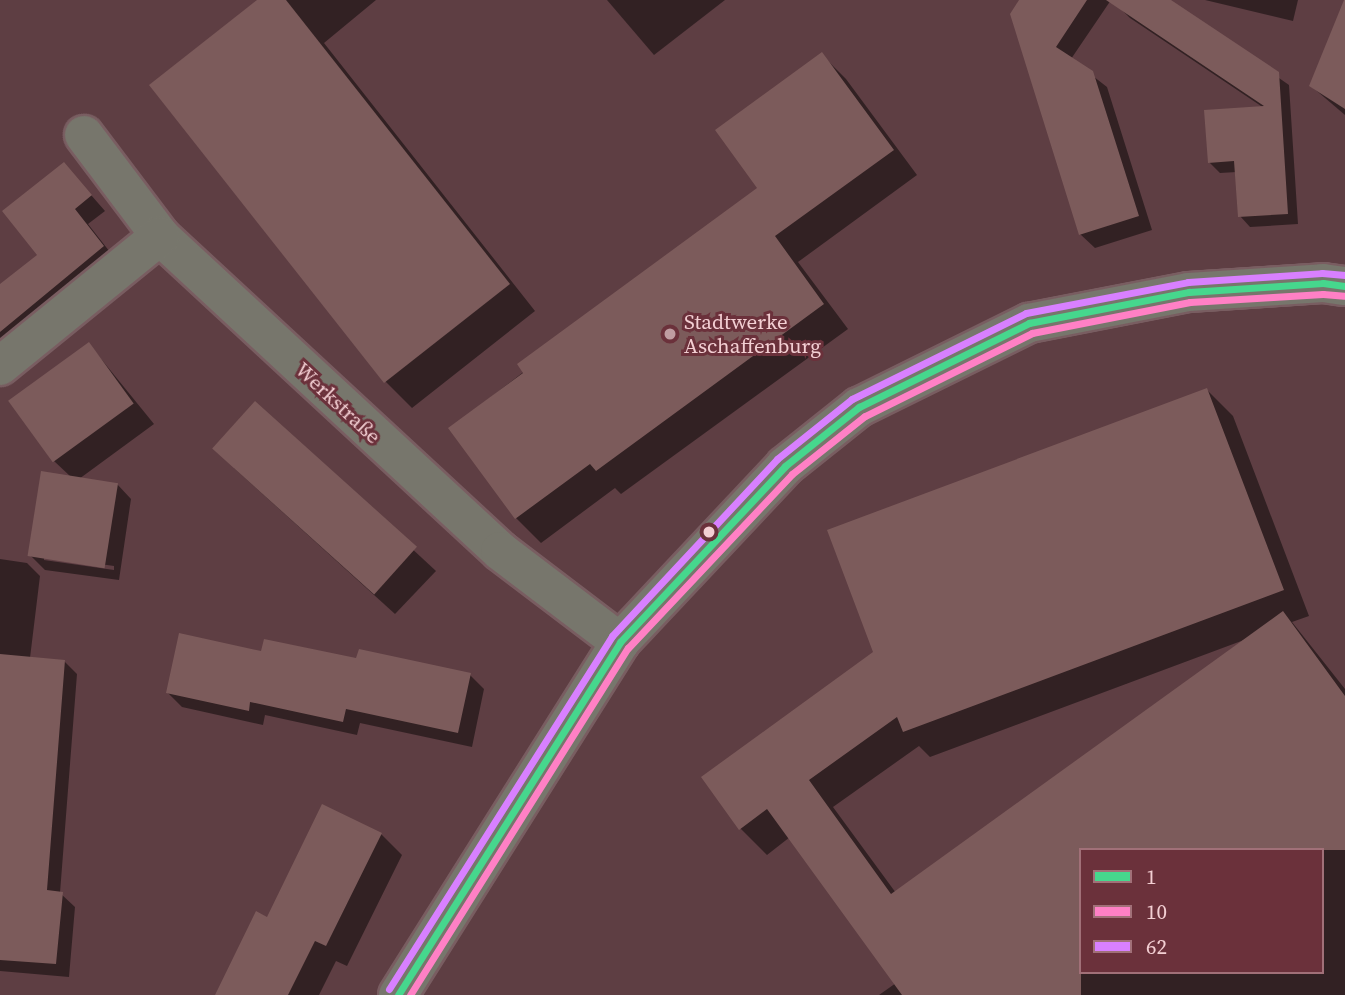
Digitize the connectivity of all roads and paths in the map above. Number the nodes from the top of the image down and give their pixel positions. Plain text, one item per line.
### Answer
1 (84, 135) dead end
2 (160, 236) junction
3 (1345, 286) edge
4 (0, 366) edge
5 (620, 642) junction
6 (398, 995) edge

1 - 2 street, Werkstraße
2 - 4 street
2 - 5 street, Werkstraße
3 - 5 street
5 - 6 street

